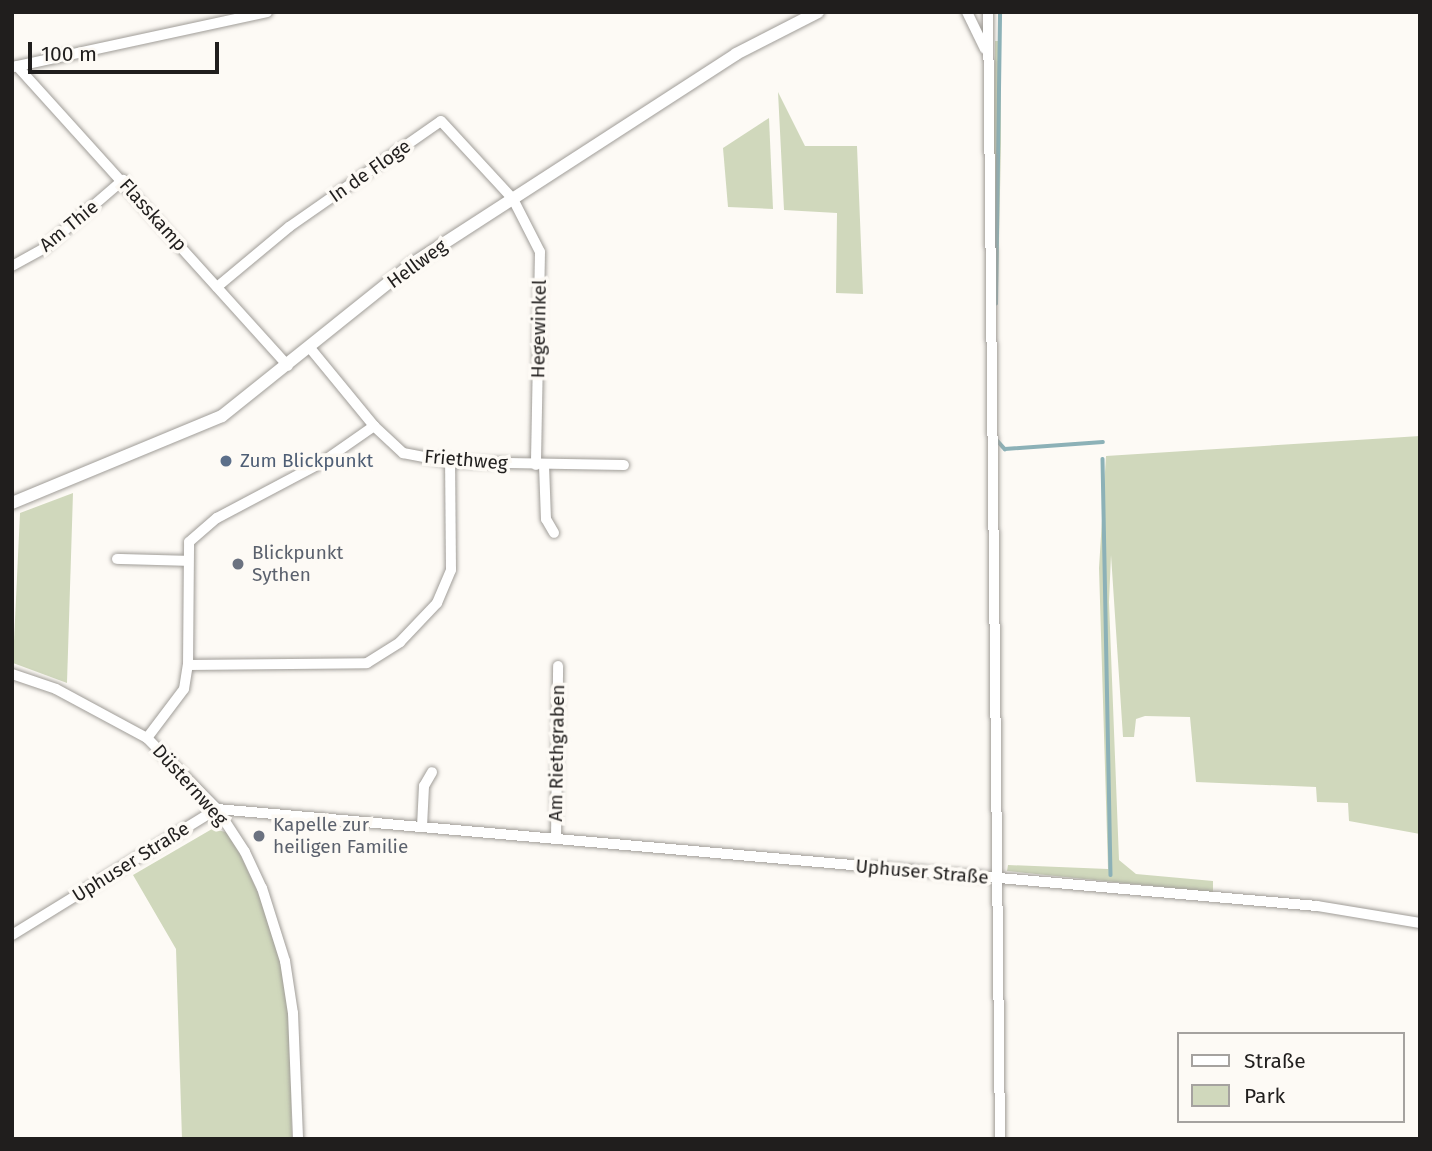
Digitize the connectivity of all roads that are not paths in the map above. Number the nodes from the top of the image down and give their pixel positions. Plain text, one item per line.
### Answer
1 (267, 12) edge
2 (818, 12) edge
3 (967, 12) edge
4 (988, 12) edge
5 (986, 51) junction
6 (15, 66) edge
7 (123, 180) junction
8 (513, 199) junction
9 (12, 266) edge
10 (217, 287) junction
11 (310, 348) junction
12 (288, 366) junction
13 (373, 426) junction
14 (450, 462) junction
15 (540, 465) junction
16 (624, 465) dead end
17 (12, 503) edge
18 (554, 533) dead end
19 (117, 559) dead end
20 (188, 561) junction
21 (188, 665) junction
22 (558, 666) dead end
23 (12, 674) edge
24 (148, 738) junction
25 (432, 772) dead end
26 (217, 809) junction
27 (422, 827) junction
28 (556, 839) junction
29 (997, 879) junction
30 (1420, 923) edge
31 (12, 935) edge
32 (298, 1139) edge
33 (1000, 1139) edge

1 - 6 street
2 - 8 street, Hellweg
3 - 5 street
4 - 5 street
5 - 29 street
6 - 7 street, Flasskamp
7 - 9 street, Am Thie
7 - 10 street, Flasskamp
8 - 10 street, In de Floge
8 - 11 street, Hellweg
8 - 15 street, Hegewinkel
10 - 12 street, Flasskamp
11 - 12 street, Hellweg
11 - 13 street, Friethweg
12 - 17 street, Hellweg
13 - 14 street, Friethweg
13 - 20 street
14 - 15 street, Friethweg
14 - 21 street
15 - 16 street, Friethweg
15 - 18 street
19 - 20 street
20 - 21 street
21 - 24 street
22 - 28 street, Am Riethgraben
23 - 24 street, Düsternweg
24 - 26 street, Düsternweg
25 - 27 street
26 - 27 street, Uphuser Straße
26 - 31 street, Uphuser Straße
26 - 32 street, Düsternweg
27 - 28 street, Uphuser Straße
28 - 29 street, Uphuser Straße
29 - 30 street, Uphuser Straße
29 - 33 street

